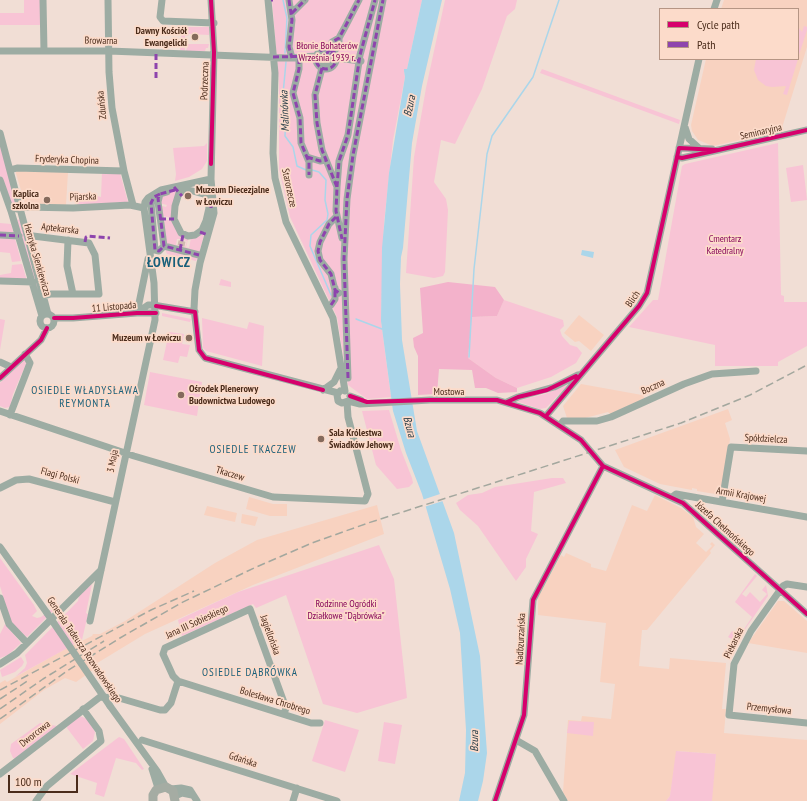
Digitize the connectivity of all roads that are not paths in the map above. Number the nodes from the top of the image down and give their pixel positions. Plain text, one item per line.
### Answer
1 (43, 0) edge
2 (108, 0) edge
3 (162, 0) edge
4 (211, 0) edge
5 (268, 0) edge
6 (289, 0) edge
7 (305, 0) edge
8 (359, 0) edge
9 (375, 0) edge
10 (383, 0) edge
11 (292, 13) junction
12 (214, 23) junction
13 (0, 51) edge
14 (44, 51) junction
15 (109, 51) junction
16 (214, 56) junction
17 (316, 56) junction
18 (274, 57) junction
19 (295, 58) junction
20 (328, 59) junction
21 (699, 60) edge
22 (360, 61) junction
23 (684, 125) junction
24 (807, 130) edge
25 (0, 133) edge
26 (679, 148) junction
27 (698, 148) junction
28 (718, 150) junction
29 (307, 157) junction
30 (677, 157) junction
31 (326, 160) junction
32 (10, 170) junction
33 (124, 171) junction
34 (309, 172) dead end
35 (211, 179) junction
36 (0, 180) edge
37 (337, 187) junction
38 (178, 192) junction
39 (160, 194) junction
40 (133, 205) junction
41 (21, 208) junction
42 (144, 208) junction
43 (11, 211) junction
44 (157, 216) junction
45 (336, 217) junction
46 (174, 219) junction
47 (200, 232) junction
48 (161, 233) junction
49 (0, 235) edge
50 (208, 235) junction
51 (19, 236) junction
52 (29, 238) junction
53 (68, 240) junction
54 (152, 242) junction
55 (344, 242) junction
56 (181, 243) junction
57 (164, 246) junction
58 (199, 254) dead end
59 (0, 281) edge
60 (33, 282) junction
61 (73, 294) junction
62 (44, 296) junction
63 (331, 305) dead end
64 (156, 310) junction
65 (137, 312) junction
66 (195, 312) junction
67 (50, 317) junction
68 (45, 327) junction
69 (25, 354) junction
70 (0, 362) edge
71 (10, 367) junction
72 (340, 370) junction
73 (756, 372) dead end
74 (1, 374) edge
75 (348, 378) dead end
76 (572, 381) junction
77 (323, 390) junction
78 (343, 397) junction
79 (507, 402) junction
80 (0, 411) edge
81 (10, 415) junction
82 (546, 416) junction
83 (560, 425) junction
84 (807, 451) edge
85 (125, 453) junction
86 (603, 466) junction
87 (0, 488) edge
88 (672, 497) junction
89 (115, 502) junction
90 (722, 502) junction
91 (807, 517) edge
92 (0, 547) edge
93 (101, 570) junction
94 (807, 587) edge
95 (780, 589) junction
96 (0, 598) edge
97 (250, 609) joint
98 (807, 614) edge
99 (90, 621) dead end
100 (27, 643) junction
101 (0, 664) edge
102 (178, 681) junction
103 (83, 709) junction
104 (284, 714) junction
105 (729, 715) joint
106 (320, 723) dead end
107 (807, 723) edge
108 (142, 740) dead end
109 (516, 740) junction
110 (0, 774) edge
111 (297, 788) junction
112 (169, 792) edge
113 (196, 798) edge
114 (151, 800) edge
115 (36, 801) edge
116 (293, 801) edge
117 (337, 801) edge
118 (495, 801) edge
119 (564, 801) edge

1 - 14 street
2 - 15 street, Zduńska
3 - 12 street
4 - 12 street, Podrzeczna
5 - 18 street, Starorzecze
6 - 11 street
7 - 11 street
8 - 20 street
9 - 22 street
10 - 55 street
11 - 19 street
12 - 16 street, Podrzeczna
13 - 14 street, Browarna
14 - 15 street, Browarna
15 - 16 street, Browarna
15 - 33 street, Zduńska
16 - 18 street, Browarna
16 - 35 street, Podrzeczna
17 - 19 street, Browarna
17 - 20 street
17 - 20 street
18 - 19 street, Browarna
18 - 72 street, Starorzecze
19 - 29 street
20 - 22 street
20 - 31 street
21 - 23 street, Blich
22 - 37 street
23 - 26 street, Blich
23 - 27 street
24 - 28 street, Seminaryjna
25 - 32 street, Henryka Sienkiewicza
26 - 27 street, Seminaryjna
26 - 30 street, Blich
27 - 28 street, Seminaryjna
28 - 30 street, Seminaryjna
29 - 31 street
29 - 34 street
30 - 76 street, Blich
31 - 37 street
32 - 33 street, Fryderyka Chopina
32 - 41 street, Henryka Sienkiewicza
33 - 40 street, Zduńska
35 - 38 street
35 - 50 street, Podrzeczna
36 - 43 street, Henryka Sienkiewicza
37 - 45 street
38 - 39 street
38 - 42 street
38 - 46 street
38 - 47 street
39 - 44 street
39 - 44 street
40 - 41 street, Pijarska
40 - 42 street, Pijarska
41 - 43 street
41 - 52 street, Henryka Sienkiewicza
42 - 54 street
43 - 51 street, Henryka Sienkiewicza
44 - 46 street
44 - 48 street
44 - 54 street
45 - 55 street
45 - 63 street
46 - 56 street
47 - 50 street
47 - 56 street
48 - 54 street
48 - 57 street
49 - 51 street
50 - 66 street, Mostowa
51 - 60 street, Henryka Sienkiewicza
52 - 53 street, Aptekarska
52 - 62 street, Henryka Sienkiewicza
53 - 61 street
53 - 61 street, Aptekarska
54 - 57 street
54 - 64 street, 3 Maja
54 - 65 street
55 - 75 street
56 - 57 street
56 - 58 street
59 - 60 street
60 - 67 street, Henryka Sienkiewicza
61 - 62 street
62 - 67 street, Henryka Sienkiewicza
64 - 65 street, 11 Listopada
64 - 66 street
64 - 85 street, 3 Maja
65 - 67 street, 11 Listopada
66 - 77 street, Mostowa
67 - 68 street
67 - 68 street
68 - 69 street
69 - 71 street
69 - 81 street
70 - 71 street
71 - 74 street
72 - 77 street
72 - 78 street, Starorzecze
73 - 83 street, Boczna
76 - 79 street, Blich
76 - 82 street, Blich
77 - 78 street, Mostowa
78 - 79 street, Mostowa
78 - 85 street, Tkaczew
79 - 82 street, Mostowa
80 - 81 street, Tkaczew
81 - 85 street, Tkaczew
82 - 83 street, Józefa Chełmońskiego
83 - 86 street, Józefa Chełmońskiego
84 - 90 street, Spółdzielcza
85 - 89 street, 3 Maja
86 - 88 street, Józefa Chełmońskiego
86 - 109 street, Nadbzurzańska
87 - 89 street, Flagi Polski
88 - 90 street, Armii Krajowej
88 - 95 street, Józefa Chełmońskiego
89 - 93 street, 3 Maja
90 - 91 street, Armii Krajowej
92 - 112 street, Generała Tadeusza Rozwadowskiego, bridge
93 - 99 street, 3 Maja
93 - 100 street
94 - 95 street
95 - 98 street, Józefa Chełmońskiego
95 - 105 street, Piekarska
96 - 100 street
97 - 102 street, Jana III Sobieskiego
97 - 104 street, Jagiellońska
100 - 101 street
102 - 103 street, Dworcowa
102 - 104 street, Bolesława Chrobrego
103 - 110 street, Dworcowa
103 - 115 street
104 - 106 street, Bolesława Chrobrego
105 - 107 street, Przemysłowa
108 - 111 street, Gdańska
109 - 118 street, Nadbzurzańska
109 - 119 street
111 - 116 street
111 - 117 street, Gdańska
112 - 113 street
112 - 114 main road

